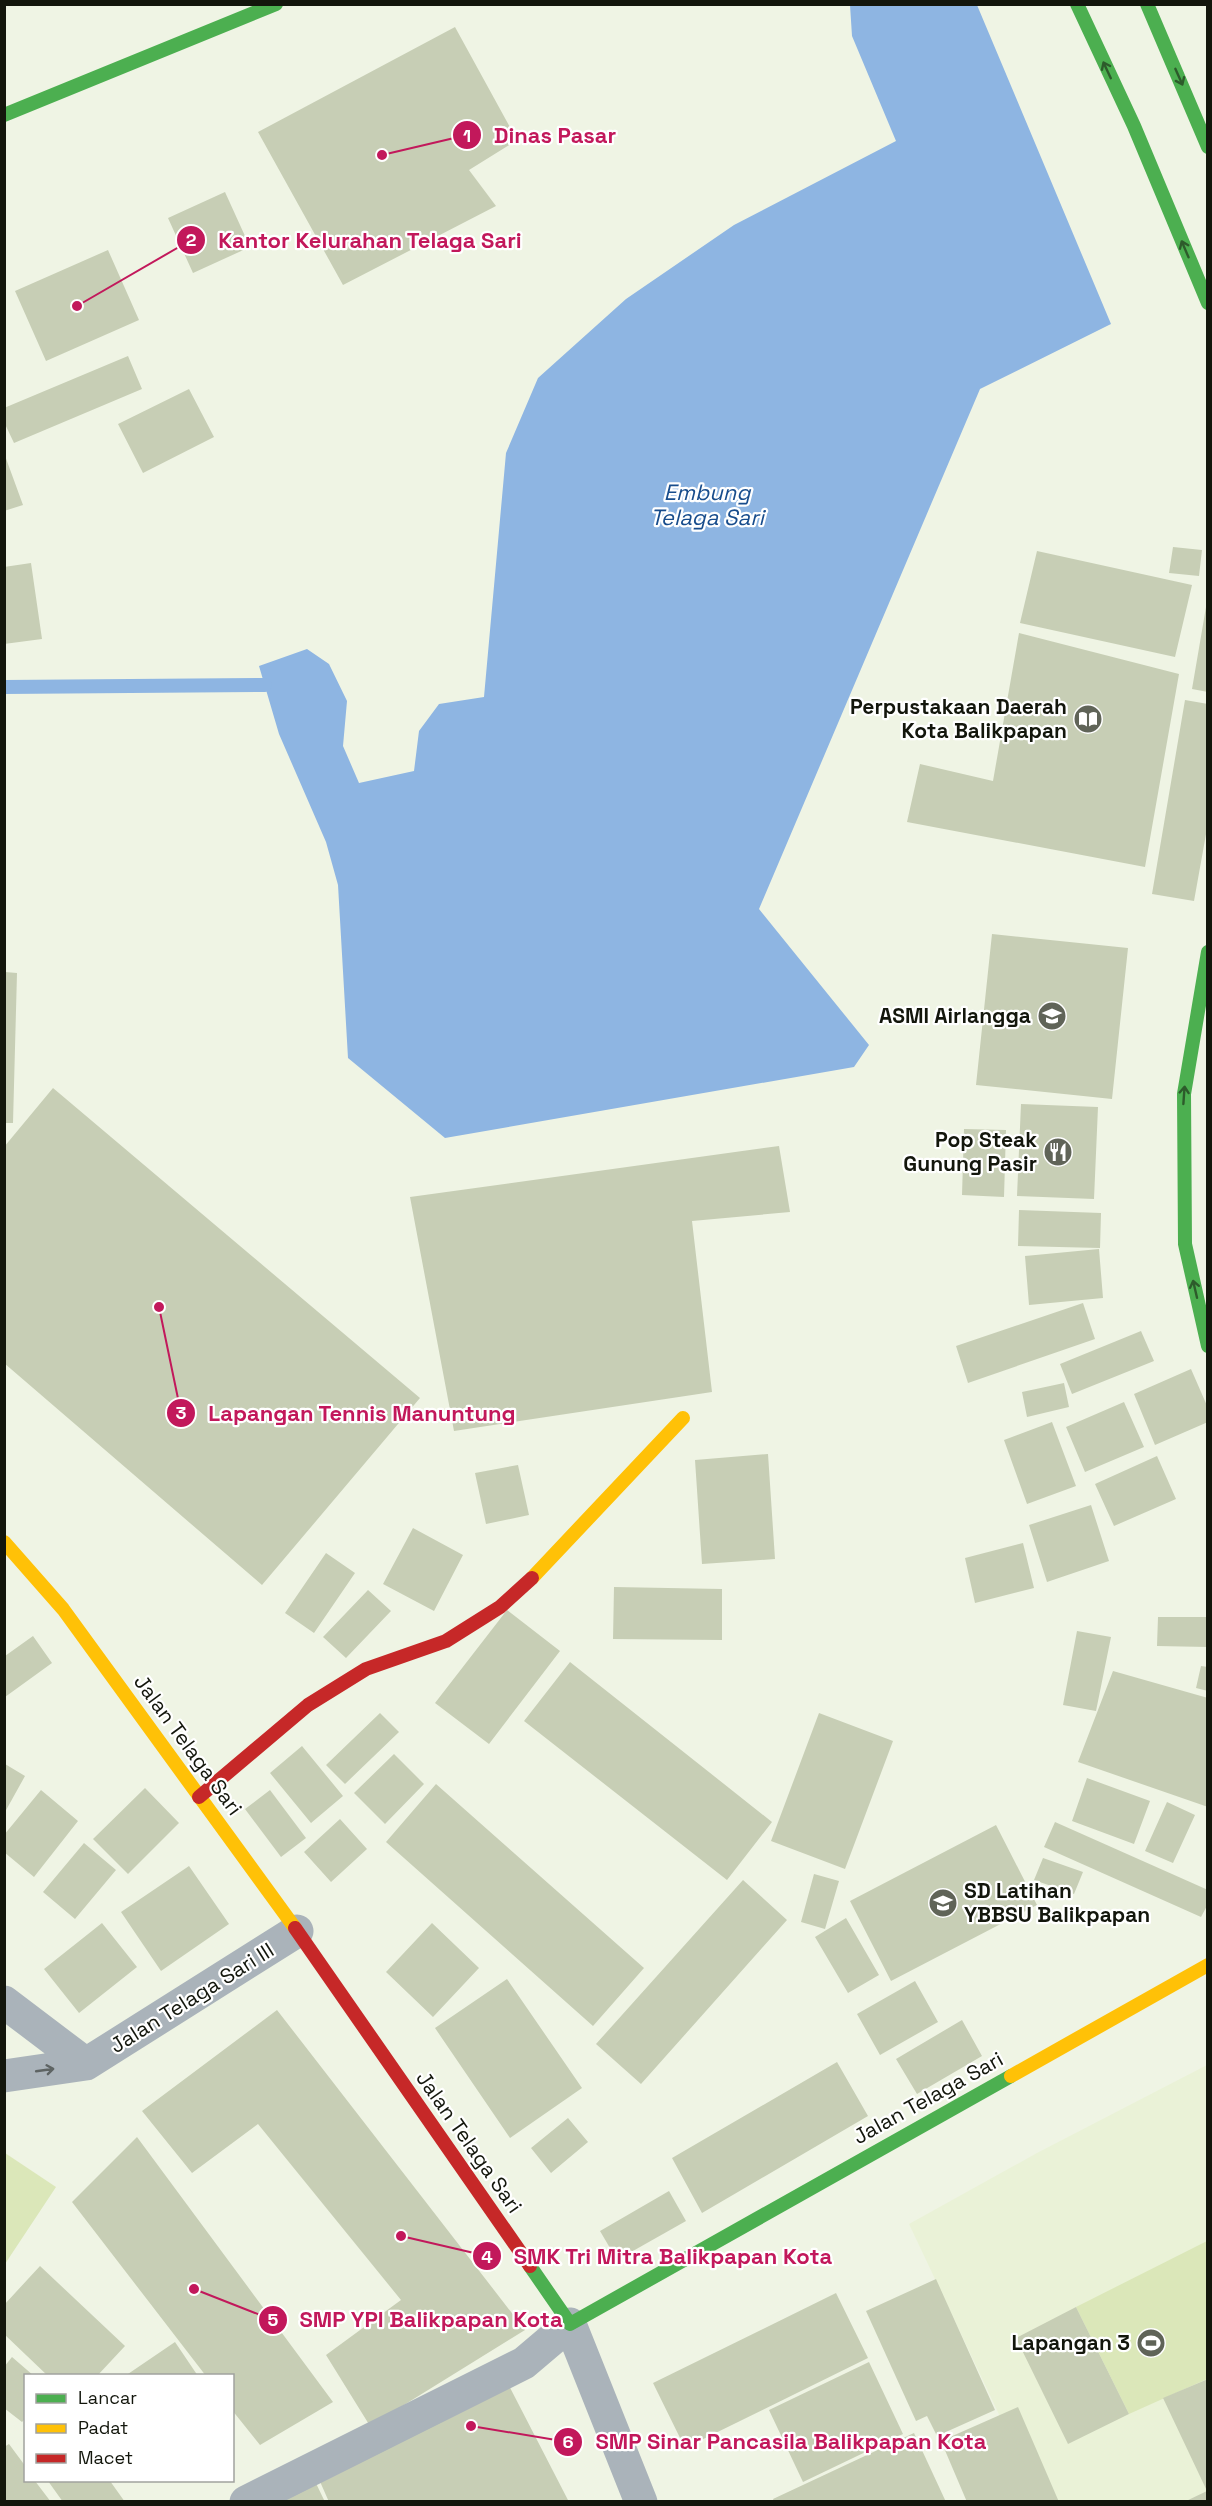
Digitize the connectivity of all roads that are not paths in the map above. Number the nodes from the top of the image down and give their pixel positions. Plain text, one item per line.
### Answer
1 (276, 4) edge
2 (1077, 4) edge
3 (1147, 4) edge
4 (4, 115) edge
5 (1208, 147) edge
6 (1208, 303) edge
7 (1208, 951) edge
8 (1208, 1346) edge
9 (683, 1418) dead end
10 (4, 1542) edge
11 (199, 1797) junction
12 (297, 1930) junction
13 (1208, 1965) edge
14 (4, 2002) edge
15 (87, 2064) junction
16 (4, 2076) edge
17 (570, 2324) junction
18 (246, 2502) edge
19 (641, 2502) edge

1 - 4 street
6 -> 2 street
3 -> 5 street
8 -> 7 street
9 - 11 street
10 - 11 street, Jalan Telaga Sari
11 - 12 street, Jalan Telaga Sari
12 - 15 street, Jalan Telaga Sari III
12 - 17 street, Jalan Telaga Sari
13 - 17 street, Jalan Telaga Sari
14 - 15 street, Jalan Telaga Sari III
16 -> 15 street, Jalan Telaga Sari III
17 - 18 street
17 - 19 street

